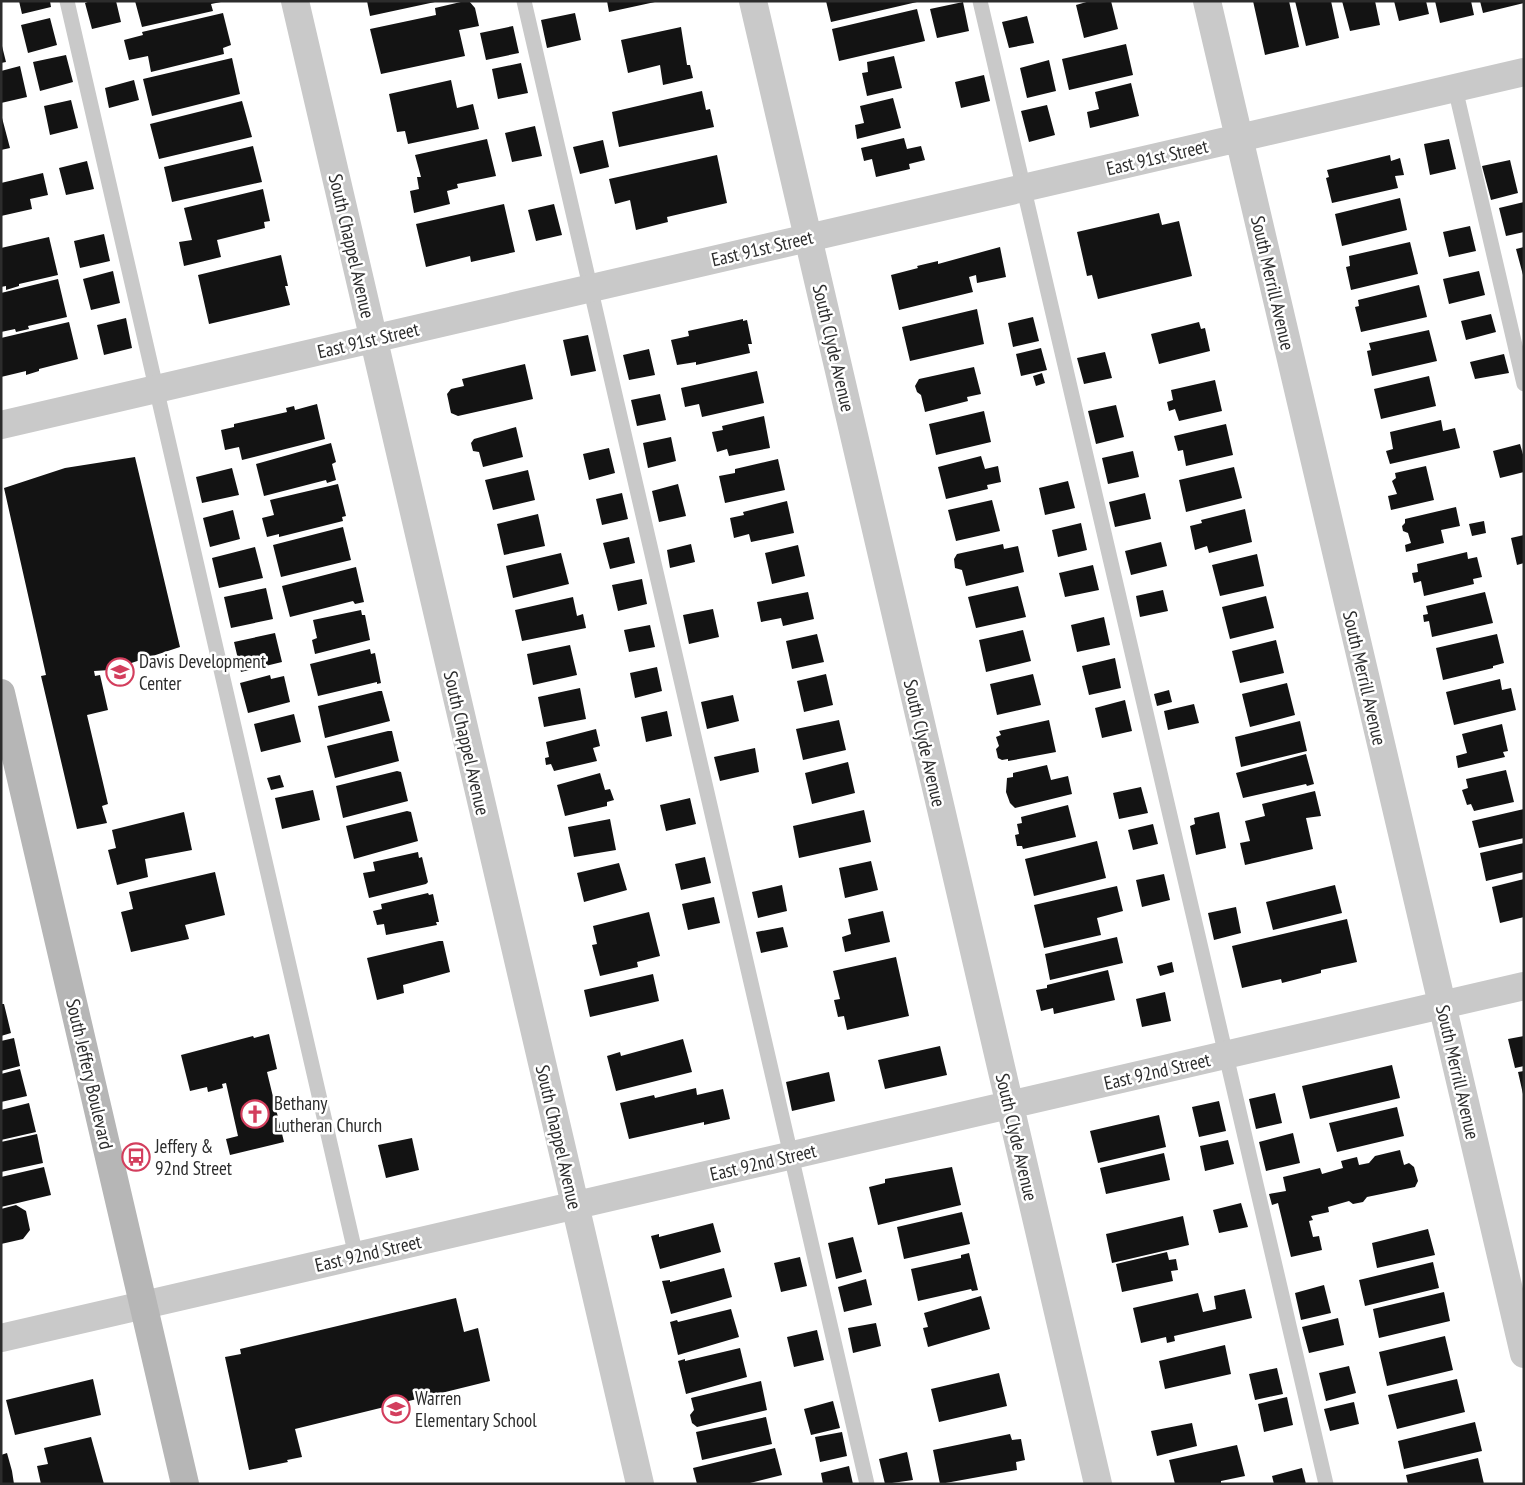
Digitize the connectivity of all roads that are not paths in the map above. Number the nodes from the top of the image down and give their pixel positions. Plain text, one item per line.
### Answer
1 (67, 1) edge
2 (295, 1) edge
3 (524, 1) edge
4 (753, 1) edge
5 (980, 1) edge
6 (1207, 1) edge
7 (1524, 72) edge
8 (1455, 88) junction
9 (1239, 138) junction
10 (1024, 188) junction
11 (808, 238) junction
12 (591, 288) junction
13 (373, 338) junction
14 (1524, 384) edge
15 (157, 389) junction
16 (1, 425) edge
17 (1, 693) edge
18 (1524, 986) edge
19 (1442, 1005) junction
20 (1226, 1055) junction
21 (1009, 1105) junction
22 (791, 1155) junction
23 (575, 1205) junction
24 (356, 1256) junction
25 (144, 1305) junction
26 (1, 1338) edge
27 (1524, 1354) edge
28 (185, 1484) edge
29 (640, 1484) edge
30 (867, 1484) edge
31 (1098, 1484) edge
32 (1326, 1484) edge

1 - 15 lane
2 - 13 street, South Chappel Avenue
3 - 12 lane
4 - 11 street, South Clyde Avenue
5 - 10 lane
6 - 9 street, South Merrill Avenue
7 - 8 street, East 91st Street
8 - 9 street, East 91st Street
8 - 14 lane
9 - 10 street, East 91st Street
9 - 19 street, South Merrill Avenue
10 - 11 street, East 91st Street
10 - 20 lane
11 - 12 street, East 91st Street
11 - 21 street, South Clyde Avenue
12 - 13 street, East 91st Street
12 - 22 lane
13 - 15 street, East 91st Street
13 - 23 street, South Chappel Avenue
15 - 16 street, East 91st Street
15 - 24 lane
17 - 25 main road, South Jeffery Boulevard
18 - 19 street, East 92nd Street
19 - 20 street, East 92nd Street
19 - 27 street, South Merrill Avenue
20 - 21 street, East 92nd Street
20 - 32 lane
21 - 22 street, East 92nd Street
21 - 31 street, South Clyde Avenue
22 - 23 street, East 92nd Street
22 - 30 lane
23 - 24 street, East 92nd Street
23 - 29 street, South Chappel Avenue
24 - 25 street, East 92nd Street
25 - 26 street, East 92nd Street
25 - 28 main road, South Jeffery Boulevard

